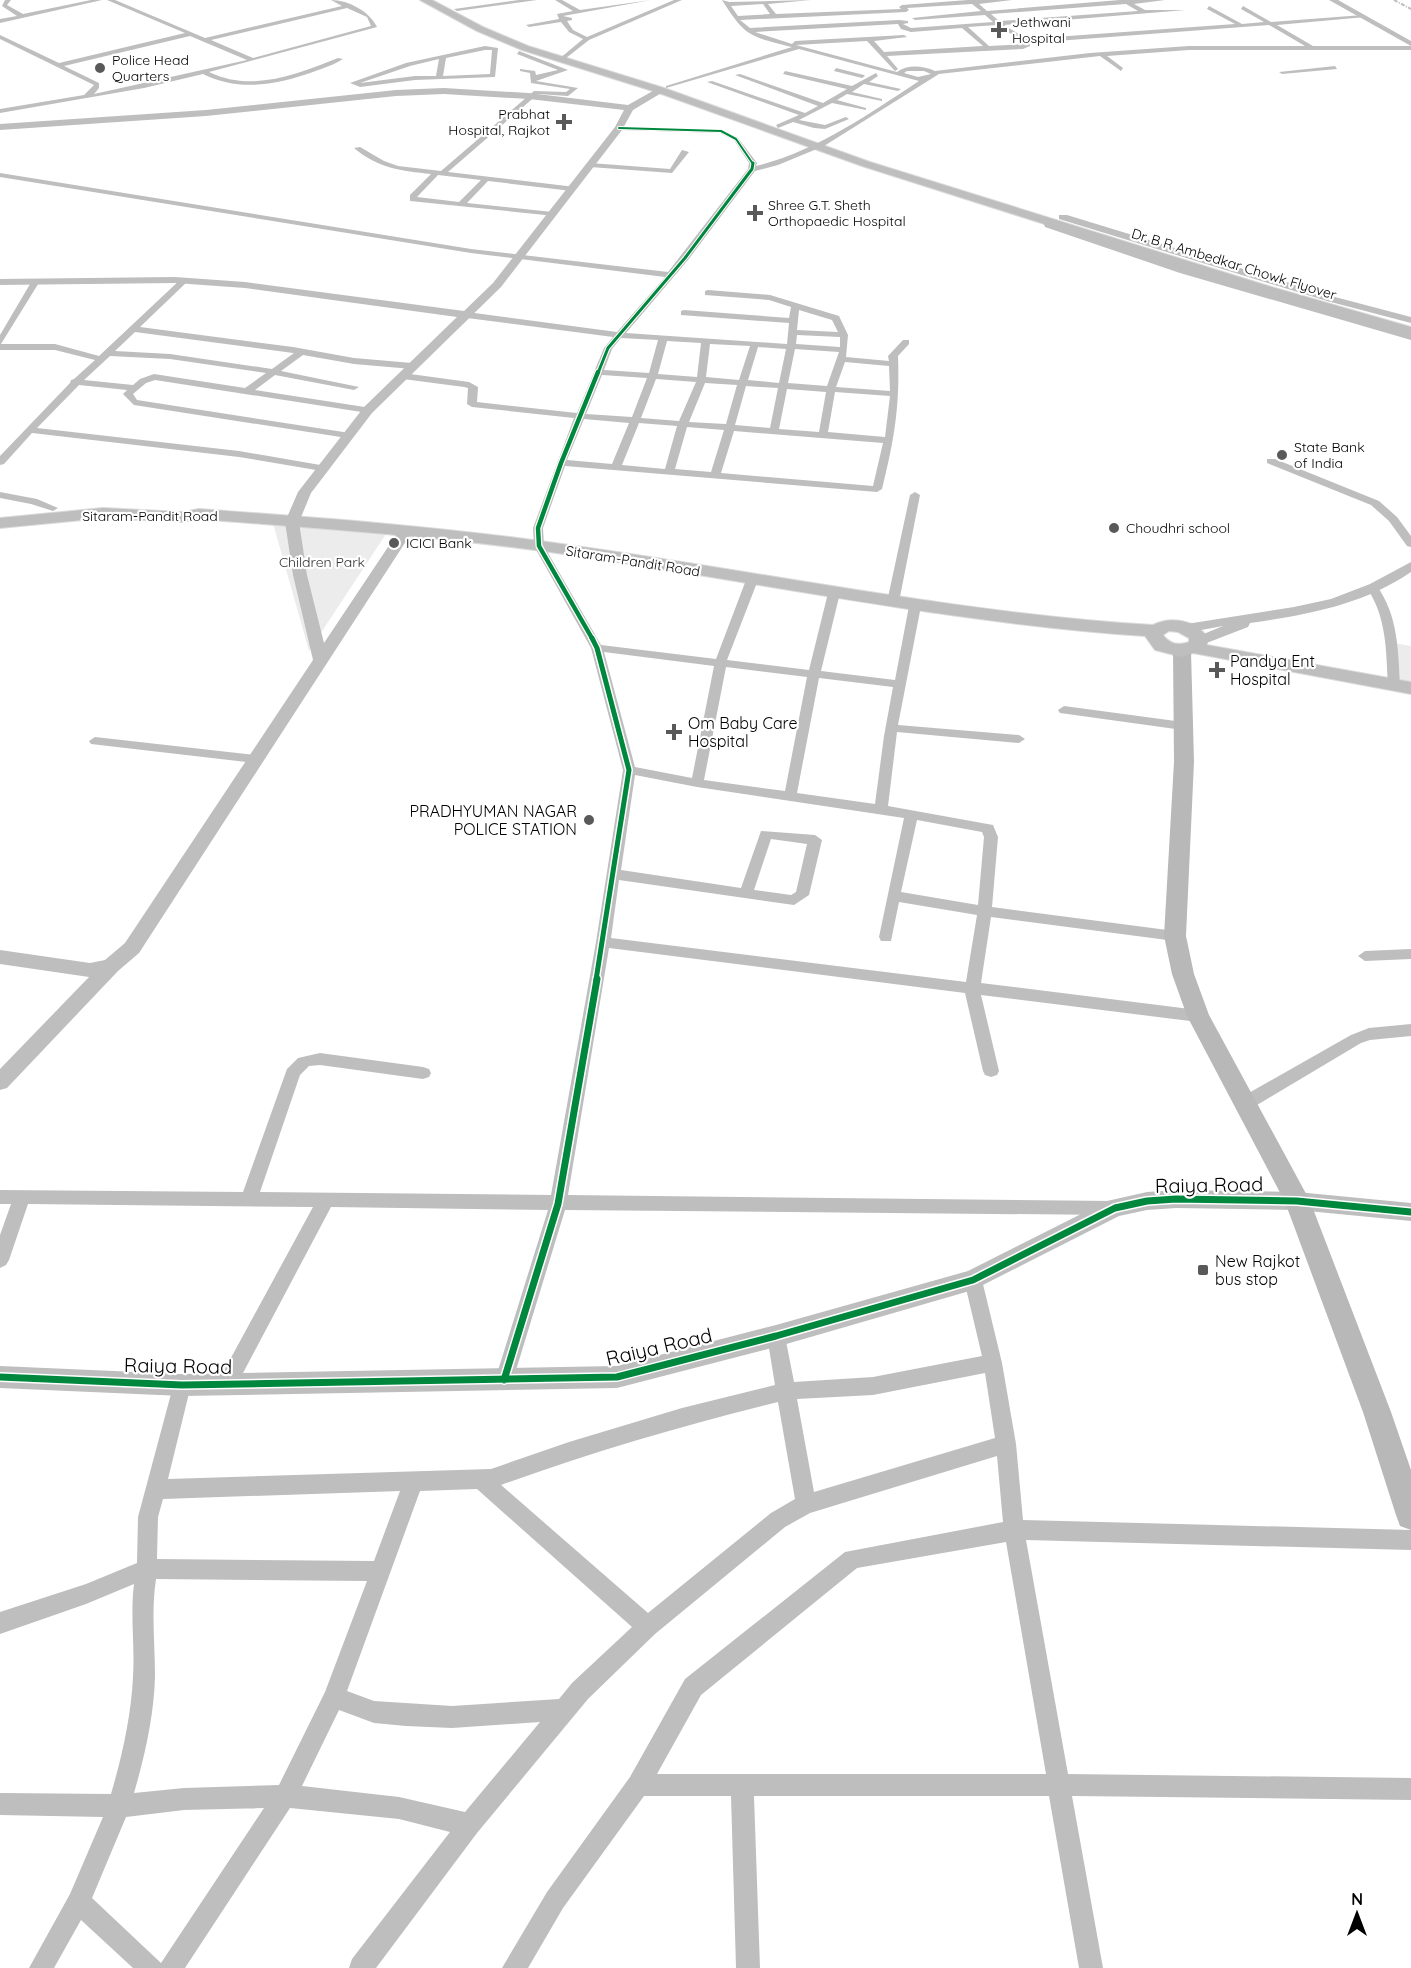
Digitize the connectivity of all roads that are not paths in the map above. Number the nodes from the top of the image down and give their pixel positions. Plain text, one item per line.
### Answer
1 (8, 0) edge
2 (99, 0) edge
3 (110, 0) edge
4 (336, 0) edge
5 (425, 0) edge
6 (440, 0) edge
7 (534, 0) edge
8 (558, 0) edge
9 (575, 0) edge
10 (590, 0) edge
11 (648, 0) edge
12 (678, 0) edge
13 (808, 0) edge
14 (895, 0) edge
15 (1009, 0) edge
16 (1048, 0) edge
17 (1162, 0) edge
18 (1333, 0) edge
19 (764, 1) edge
20 (972, 1) edge
21 (1125, 1) edge
22 (630, 2) edge
23 (727, 2) edge
24 (348, 6) junction
25 (844, 6) dead end
26 (639, 7) junction
27 (602, 8) junction
28 (1059, 8) junction
29 (1209, 8) dead end
30 (1243, 8) dead end
31 (457, 9) junction
32 (904, 9) junction
33 (589, 10) junction
34 (1183, 10) dead end
35 (578, 11) junction
36 (1143, 12) junction
37 (648, 13) junction
38 (849, 13) junction
39 (987, 14) junction
40 (21, 16) junction
41 (774, 16) junction
42 (1363, 17) junction
43 (560, 18) junction
44 (737, 18) junction
45 (915, 18) junction
46 (1073, 18) junction
47 (522, 20) dead end
48 (0, 21) edge
49 (899, 22) junction
50 (1268, 23) junction
51 (858, 24) junction
52 (999, 24) junction
53 (529, 25) dead end
54 (1240, 25) junction
55 (963, 26) junction
56 (1212, 27) junction
57 (926, 28) junction
58 (748, 31) junction
59 (190, 34) junction
60 (934, 36) dead end
61 (0, 37) edge
62 (1228, 37) dead end
63 (904, 38) dead end
64 (587, 39) junction
65 (869, 39) junction
66 (1057, 39) junction
67 (204, 40) junction
68 (1236, 42) dead end
69 (942, 43) dead end
70 (1026, 43) junction
71 (780, 44) junction
72 (1065, 44) dead end
73 (1411, 46) edge
74 (1244, 47) junction
75 (1311, 47) junction
76 (797, 48) junction
77 (988, 48) junction
78 (950, 50) junction
79 (1073, 50) dead end
80 (519, 53) dead end
81 (881, 54) junction
82 (1101, 54) junction
83 (1081, 56) junction
84 (443, 57) junction
85 (565, 58) junction
86 (340, 59) dead end
87 (253, 60) junction
88 (1044, 60) junction
89 (60, 64) junction
90 (966, 66) junction
91 (994, 66) junction
92 (919, 68) junction
93 (1335, 68) dead end
94 (1121, 69) dead end
95 (522, 70) dead end
96 (836, 70) dead end
97 (900, 71) junction
98 (204, 72) junction
99 (1282, 72) dead end
100 (785, 73) dead end
101 (935, 73) junction
102 (873, 74) junction
103 (738, 75) dead end
104 (415, 78) junction
105 (438, 78) junction
106 (533, 78) junction
107 (926, 79) junction
108 (710, 81) dead end
109 (862, 82) junction
110 (909, 82) dead end
111 (764, 84) junction
112 (664, 88) junction
113 (898, 89) junction
114 (848, 90) junction
115 (421, 91) junction
116 (740, 92) junction
117 (530, 96) junction
118 (86, 97) junction
119 (880, 100) junction
120 (831, 101) junction
121 (823, 105) junction
122 (629, 108) junction
123 (864, 109) junction
124 (0, 111) edge
125 (808, 113) junction
126 (822, 115) dead end
127 (833, 117) dead end
128 (793, 120) junction
129 (844, 120) junction
130 (778, 126) junction
131 (1, 128) edge
132 (619, 128) junction
133 (821, 144) junction
134 (358, 148) dead end
135 (686, 152) dead end
136 (590, 165) junction
137 (752, 169) junction
138 (440, 173) junction
139 (0, 175) edge
140 (487, 178) junction
141 (573, 189) junction
142 (460, 204) junction
143 (552, 214) junction
144 (1054, 220) junction
145 (519, 258) junction
146 (671, 275) junction
147 (185, 280) junction
148 (36, 281) junction
149 (0, 282) edge
150 (708, 293) dead end
151 (795, 306) junction
152 (684, 313) dead end
153 (468, 315) junction
154 (794, 321) junction
155 (1411, 322) edge
156 (134, 329) junction
157 (1411, 331) edge
158 (792, 332) junction
159 (619, 335) junction
160 (844, 335) junction
161 (1411, 337) edge
162 (663, 338) junction
163 (706, 341) junction
164 (0, 342) edge
165 (225, 342) junction
166 (906, 342) dead end
167 (755, 344) junction
168 (0, 347) edge
169 (791, 347) junction
170 (301, 352) junction
171 (843, 355) junction
172 (104, 356) junction
173 (335, 358) junction
174 (200, 361) junction
175 (892, 364) junction
176 (327, 365) dead end
177 (412, 366) junction
178 (276, 371) junction
179 (319, 372) dead end
180 (598, 372) junction
181 (184, 374) junction
182 (403, 376) junction
183 (653, 376) junction
184 (362, 378) dead end
185 (310, 380) junction
186 (700, 380) junction
187 (74, 382) junction
188 (741, 383) junction
189 (784, 386) junction
190 (354, 387) junction
191 (135, 388) junction
192 (831, 389) junction
193 (246, 392) junction
194 (895, 394) junction
195 (289, 399) junction
196 (336, 405) junction
197 (368, 410) junction
198 (580, 416) junction
199 (637, 421) junction
200 (683, 424) junction
201 (731, 428) junction
202 (30, 430) junction
203 (774, 431) junction
204 (824, 434) junction
205 (347, 435) junction
206 (889, 440) junction
207 (1271, 461) dead end
208 (0, 462) edge
209 (561, 463) junction
210 (322, 468) junction
211 (616, 468) junction
212 (669, 472) junction
213 (715, 476) junction
214 (0, 495) edge
215 (915, 495) dead end
216 (53, 508) junction
217 (198, 514) junction
218 (0, 515) edge
219 (292, 522) junction
220 (0, 523) edge
221 (405, 532) junction
222 (1411, 544) edge
223 (539, 546) junction
224 (1409, 570) edge
225 (752, 580) junction
226 (1373, 588) junction
227 (834, 593) junction
228 (893, 602) junction
229 (915, 606) junction
230 (1253, 618) junction
231 (1185, 628) junction
232 (1157, 637) junction
233 (1192, 647) junction
234 (597, 648) junction
235 (321, 660) junction
236 (721, 662) junction
237 (814, 673) junction
238 (900, 684) junction
239 (1402, 687) edge
240 (1064, 710) dead end
241 (1183, 726) junction
242 (892, 728) junction
243 (1019, 739) dead end
244 (96, 741) dead end
245 (255, 759) junction
246 (630, 770) junction
247 (697, 783) junction
248 (790, 796) junction
249 (881, 809) junction
250 (912, 814) junction
251 (614, 874) junction
252 (747, 894) junction
253 (893, 896) junction
254 (985, 910) junction
255 (1175, 936) junction
256 (886, 937) dead end
257 (603, 942) junction
258 (1411, 954) edge
259 (1365, 956) dead end
260 (0, 957) edge
261 (111, 966) junction
262 (972, 990) junction
263 (1198, 1016) junction
264 (1411, 1030) edge
265 (991, 1071) dead end
266 (423, 1073) dead end
267 (0, 1082) edge
268 (1246, 1103) junction
269 (0, 1197) edge
270 (22, 1197) junction
271 (249, 1199) junction
272 (326, 1200) junction
273 (1297, 1201) junction
274 (558, 1204) junction
275 (1115, 1208) junction
276 (1411, 1212) edge
277 (0, 1260) edge
278 (973, 1280) junction
279 (776, 1336) junction
280 (993, 1363) junction
281 (0, 1377) edge
282 (504, 1380) junction
283 (226, 1384) junction
284 (182, 1385) junction
285 (786, 1390) junction
286 (1006, 1444) junction
287 (480, 1479) junction
288 (414, 1481) junction
289 (157, 1489) junction
290 (806, 1504) junction
291 (1411, 1515) edge
292 (1014, 1530) junction
293 (1411, 1540) edge
294 (147, 1569) junction
295 (380, 1571) junction
296 (0, 1623) edge
297 (648, 1627) junction
298 (334, 1697) junction
299 (564, 1710) junction
300 (639, 1785) junction
301 (742, 1785) junction
302 (1059, 1785) junction
303 (1411, 1789) edge
304 (285, 1796) junction
305 (0, 1804) edge
306 (119, 1806) junction
307 (469, 1825) junction
308 (78, 1902) junction
309 (41, 1968) edge
310 (151, 1968) edge
311 (171, 1968) edge
312 (362, 1968) edge
313 (514, 1968) edge
314 (748, 1968) edge
315 (1091, 1968) edge

1 - 40 street
2 - 40 street
3 - 59 street
4 - 24 street
5 - 85 main road
6 - 31 main road
7 - 31 street
8 - 35 street
9 - 33 street
10 - 27 street
11 - 22 street
12 - 37 street
13 - 19 street
14 - 32 street
15 - 20 street
16 - 28 street
17 - 21 street
18 - 42 street
19 - 23 street
19 - 41 street
20 - 32 street
20 - 39 street
21 - 28 street
21 - 36 street
22 - 26 street
22 - 27 street
23 - 44 street
24 - 67 street
24 - 87 street
25 - 38 street
26 - 37 street
26 - 43 street
27 - 33 street
28 - 39 street
28 - 46 street
29 - 54 street
30 - 50 street
31 - 85 main road
32 - 38 street
32 - 45 street
33 - 35 street
34 - 36 street
35 - 43 street
36 - 46 street
37 - 64 street
38 - 41 street
38 - 51 street
39 - 45 street
39 - 52 street
40 - 48 street
41 - 44 street
42 - 50 street
42 - 73 street
43 - 47 street
43 - 53 street
43 - 64 street
44 - 58 street
45 - 49 street
46 - 52 street
49 - 51 street
49 - 57 street
50 - 54 street
50 - 75 street
51 - 58 street
52 - 55 street
52 - 70 street
54 - 56 street
55 - 57 street
55 - 77 street
56 - 62 street
56 - 66 street
57 - 60 street
58 - 71 street
59 - 67 street
59 - 89 street
61 - 89 street
63 - 65 street
64 - 85 street
65 - 71 street
65 - 81 street
66 - 70 street
66 - 72 street
67 - 87 street
68 - 74 street
69 - 78 street
70 - 77 street
70 - 88 street
71 - 76 street
73 - 75 street
74 - 75 street
74 - 82 street
76 - 102 street
76 - 112 street
77 - 78 street
78 - 81 street
78 - 90 street
79 - 83 street
80 - 106 street
81 - 97 street
82 - 83 street
82 - 94 street
83 - 88 street
84 - 104 street
84 - 105 street
84 - 105 street
85 - 112 main road
86 - 98 street
87 - 98 street
88 - 91 street
89 - 118 street
90 - 91 street
90 - 92 street
91 - 101 street
92 - 97 street
92 - 101 street
93 - 99 street
95 - 106 street
96 - 102 street
97 - 102 street
97 - 107 street
98 - 118 street
100 - 114 street
101 - 107 street
102 - 109 street
103 - 111 street
104 - 105 street
104 - 115 street
106 - 117 street
107 - 133 street
108 - 116 street
109 - 113 street
109 - 114 street
110 - 113 street
111 - 116 street
111 - 121 street
112 - 122 street
112 - 130 main road
112 - 133 main road
113 - 119 street
114 - 119 street
114 - 120 street
115 - 117 street
115 - 131 street
116 - 125 street
117 - 122 street
117 - 138 street
118 - 124 street
119 - 123 street
120 - 121 street
120 - 123 street
121 - 125 street
122 - 132 street
123 - 129 street
125 - 126 street
125 - 128 street
127 - 129 street
128 - 129 street
128 - 130 street
130 - 133 main road
132 - 136 street
132 - 137 street
133 - 137 street
133 - 144 main road
134 - 138 street
135 - 136 street
136 - 141 street
137 - 146 street
138 - 140 street
138 - 142 street
139 - 145 street
140 - 141 street
140 - 142 street
141 - 143 street
142 - 143 street
143 - 145 street
144 - 155 main road, Dr. B R Ambedkar Chowk Flyover
144 - 157 main road, Dr. B R Ambedkar Chowk Flyover
144 - 161 street
145 - 146 street
145 - 153 street
146 - 159 street
147 - 148 street
147 - 153 street
147 - 156 street
148 - 149 street
148 - 164 street
150 - 151 street
151 - 154 street
151 - 160 street
152 - 154 street
153 - 159 street
153 - 177 street
154 - 158 street
156 - 165 street
156 - 172 street
158 - 160 street
158 - 169 street
159 - 162 street
159 - 180 street
160 - 171 street
162 - 163 street
162 - 183 street
163 - 167 street
163 - 186 street
165 - 170 street
165 - 174 street
166 - 175 street
167 - 169 street
167 - 188 street
168 - 172 street
169 - 171 street
169 - 189 street
170 - 173 street
170 - 178 street
171 - 175 street
171 - 192 street
172 - 174 street
172 - 187 street
173 - 176 street
173 - 177 street
174 - 178 street
174 - 181 street
175 - 194 street
177 - 182 street
178 - 185 street
178 - 193 street
179 - 185 street
180 - 183 street
180 - 198 street
181 - 191 street
181 - 193 street
182 - 197 street
182 - 198 street
183 - 186 street
183 - 199 street
184 - 190 street
185 - 190 street
185 - 195 street
186 - 188 street
186 - 200 street
187 - 191 street
187 - 202 street
188 - 189 street
188 - 201 street
189 - 192 street
189 - 203 street
190 - 196 street
191 - 205 street
192 - 194 street
192 - 204 street
193 - 195 street
194 - 206 street
195 - 196 street
196 - 197 street
197 - 205 street
198 - 199 street
198 - 209 street
199 - 200 street
199 - 211 street
200 - 201 street
200 - 212 street
201 - 203 street
201 - 213 street
202 - 208 street
202 - 210 street
203 - 204 street
204 - 206 street
205 - 210 street
206 - 213 street
207 - 222 street
209 - 211 street
209 - 223 street
210 - 219 street
211 - 212 street
212 - 213 street
214 - 216 street
215 - 228 street
216 - 217 main road
216 - 218 main road
217 - 219 main road, Sitaram-Pandit Road
217 - 220 main road, Sitaram-Pandit Road
219 - 221 main road, Sitaram-Pandit Road
219 - 235 street
221 - 223 main road, Sitaram-Pandit Road
221 - 235 street
223 - 225 main road, Sitaram-Pandit Road
223 - 234 street
224 - 226 street
225 - 227 main road, Sitaram-Pandit Road
225 - 236 street
226 - 230 street
226 - 239 street
227 - 228 main road, Sitaram-Pandit Road
227 - 237 street
228 - 229 main road, Sitaram-Pandit Road
229 - 232 main road, Sitaram-Pandit Road
229 - 238 street
230 - 231 street
230 - 233 street
231 - 232 main road
231 - 233 main road
232 - 233 main road
233 - 239 main road
233 - 241 main road
234 - 236 street
234 - 246 street
235 - 245 street
236 - 237 street
236 - 247 street
237 - 238 street
237 - 248 street
238 - 242 street
240 - 241 street
241 - 255 main road
242 - 243 street
242 - 249 street
244 - 245 street
245 - 261 street
246 - 247 street
246 - 251 street
247 - 248 street
248 - 249 street
249 - 250 street
250 - 253 street
250 - 254 street
251 - 252 street
251 - 257 street
252 - 252 street
253 - 254 street
253 - 256 street
254 - 255 street
254 - 262 street
255 - 263 main road
257 - 262 street
257 - 274 street
258 - 259 street
260 - 261 street
261 - 267 street
262 - 263 street
262 - 265 street
263 - 268 main road
264 - 268 street
266 - 271 street
268 - 273 main road
269 - 270 street
270 - 271 street
270 - 277 street
271 - 272 street
272 - 274 street
272 - 283 street
273 - 275 street, Raiya Road
273 - 276 street, Raiya Road
273 - 291 main road
274 - 275 street
274 - 282 street
275 - 278 street, Raiya Road
278 - 279 street, Raiya Road
278 - 280 street
279 - 282 street, Raiya Road
279 - 285 street
280 - 285 street
280 - 286 street
281 - 284 street, Raiya Road
282 - 283 street, Raiya Road
283 - 284 street, Raiya Road
284 - 289 street
285 - 287 street
285 - 290 street
286 - 290 street
286 - 292 street
287 - 288 street
287 - 297 street
288 - 289 street
288 - 295 street
289 - 294 street
290 - 297 street
292 - 293 street
292 - 300 street
292 - 302 street
294 - 295 street
294 - 296 street
294 - 306 street
295 - 298 street
297 - 299 street
298 - 299 street
298 - 304 street
299 - 307 street
300 - 301 street
300 - 313 street
301 - 302 street
301 - 314 street
302 - 303 street
302 - 315 street
304 - 306 street
304 - 307 street
304 - 311 street
305 - 306 street
306 - 308 street
307 - 312 street
308 - 309 street
308 - 310 street

